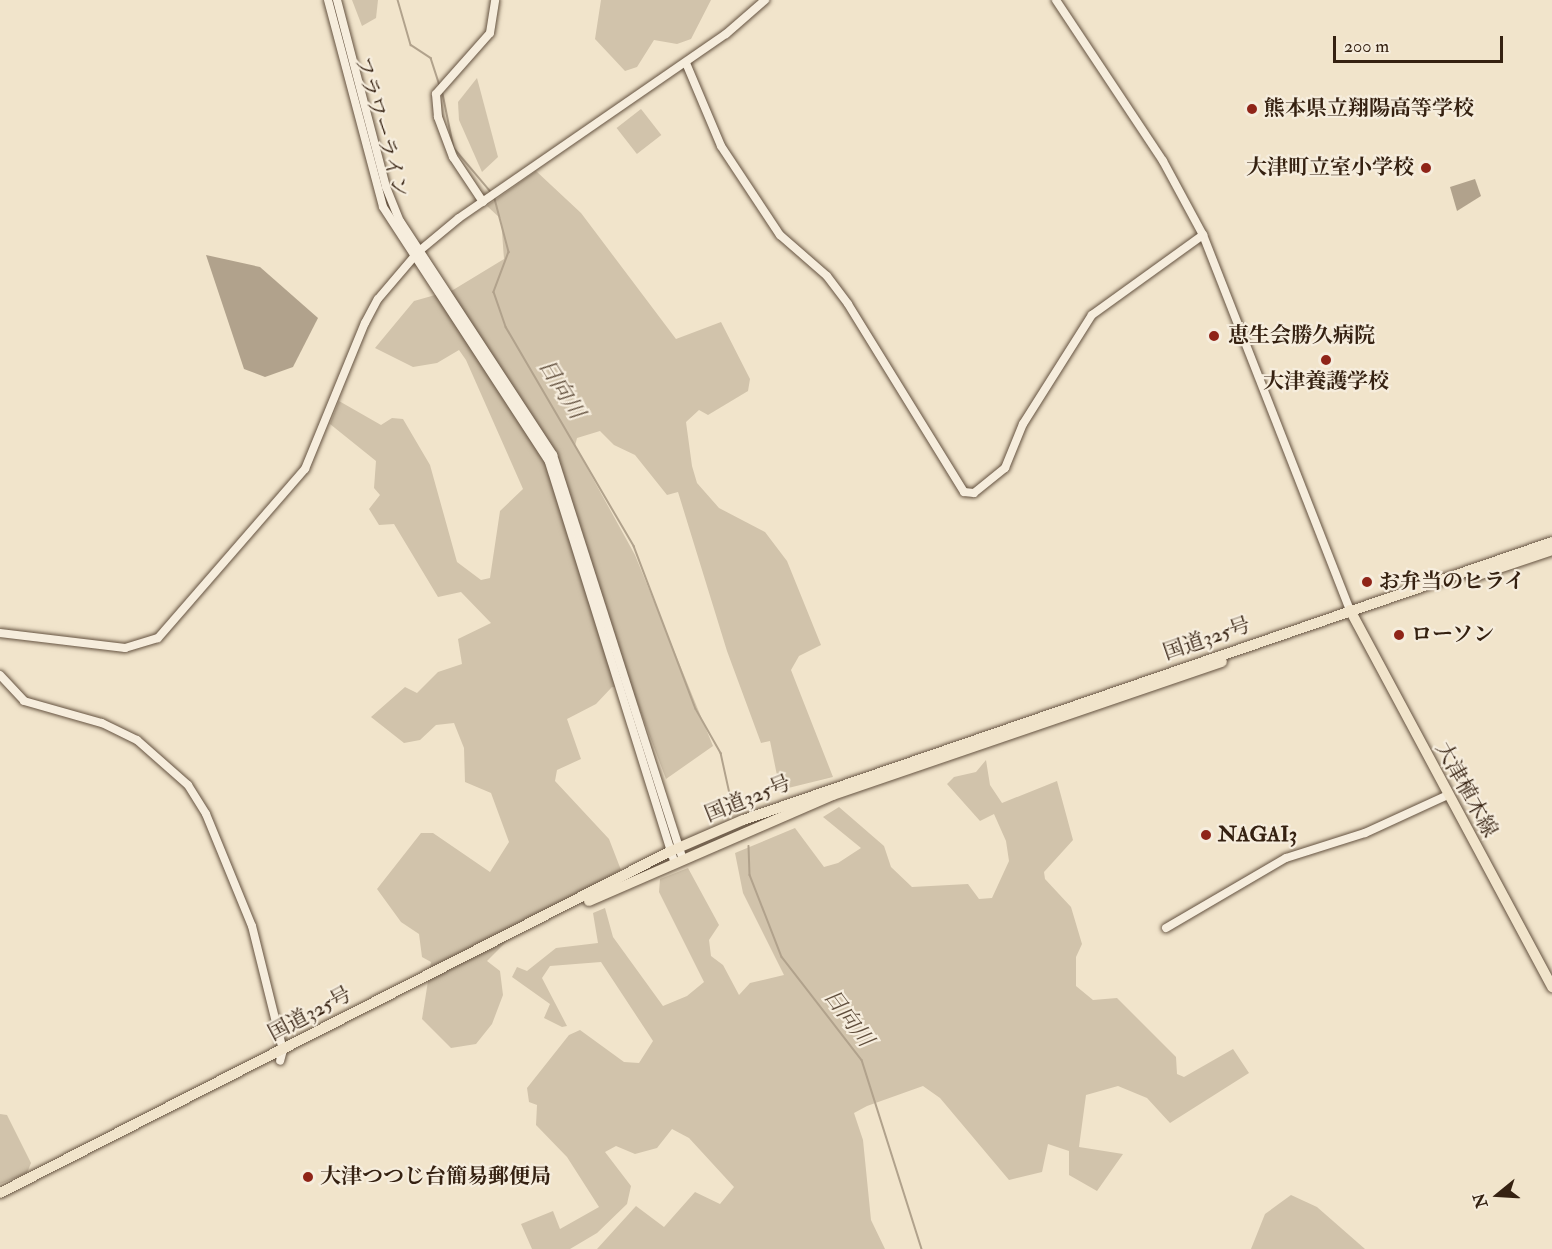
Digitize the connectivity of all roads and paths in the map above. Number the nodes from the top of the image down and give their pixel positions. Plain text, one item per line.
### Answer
1 (328, 0) edge
2 (337, 0) edge
3 (495, 0) edge
4 (765, 0) edge
5 (1056, 0) edge
6 (686, 63) junction
7 (486, 200) junction
8 (1203, 235) junction
9 (415, 255) junction
10 (1552, 542) edge
11 (1552, 550) edge
12 (1351, 613) junction
13 (0, 633) edge
14 (0, 675) edge
15 (1446, 796) junction
16 (677, 855) junction
17 (1166, 928) dead end
18 (1552, 987) edge
19 (282, 1056) junction
20 (0, 1193) edge
21 (0, 1200) edge

1 - 9 street, フラワーライン
2 - 9 street, フラワーライン
3 - 7 street
4 - 6 street
5 - 8 street
6 - 7 street
6 - 8 street
7 - 9 street
8 - 12 street
9 - 13 street
9 - 16 street
10 - 12 main road, 国道325号
11 - 12 main road, 国道325号
12 - 15 main road, 大津植木線
12 - 16 main road, 国道325号
14 - 19 street
15 - 17 street
15 - 18 main road, 大津植木線
16 - 19 main road, 国道325号
19 - 20 main road, 国道325号
19 - 21 main road, 国道325号

